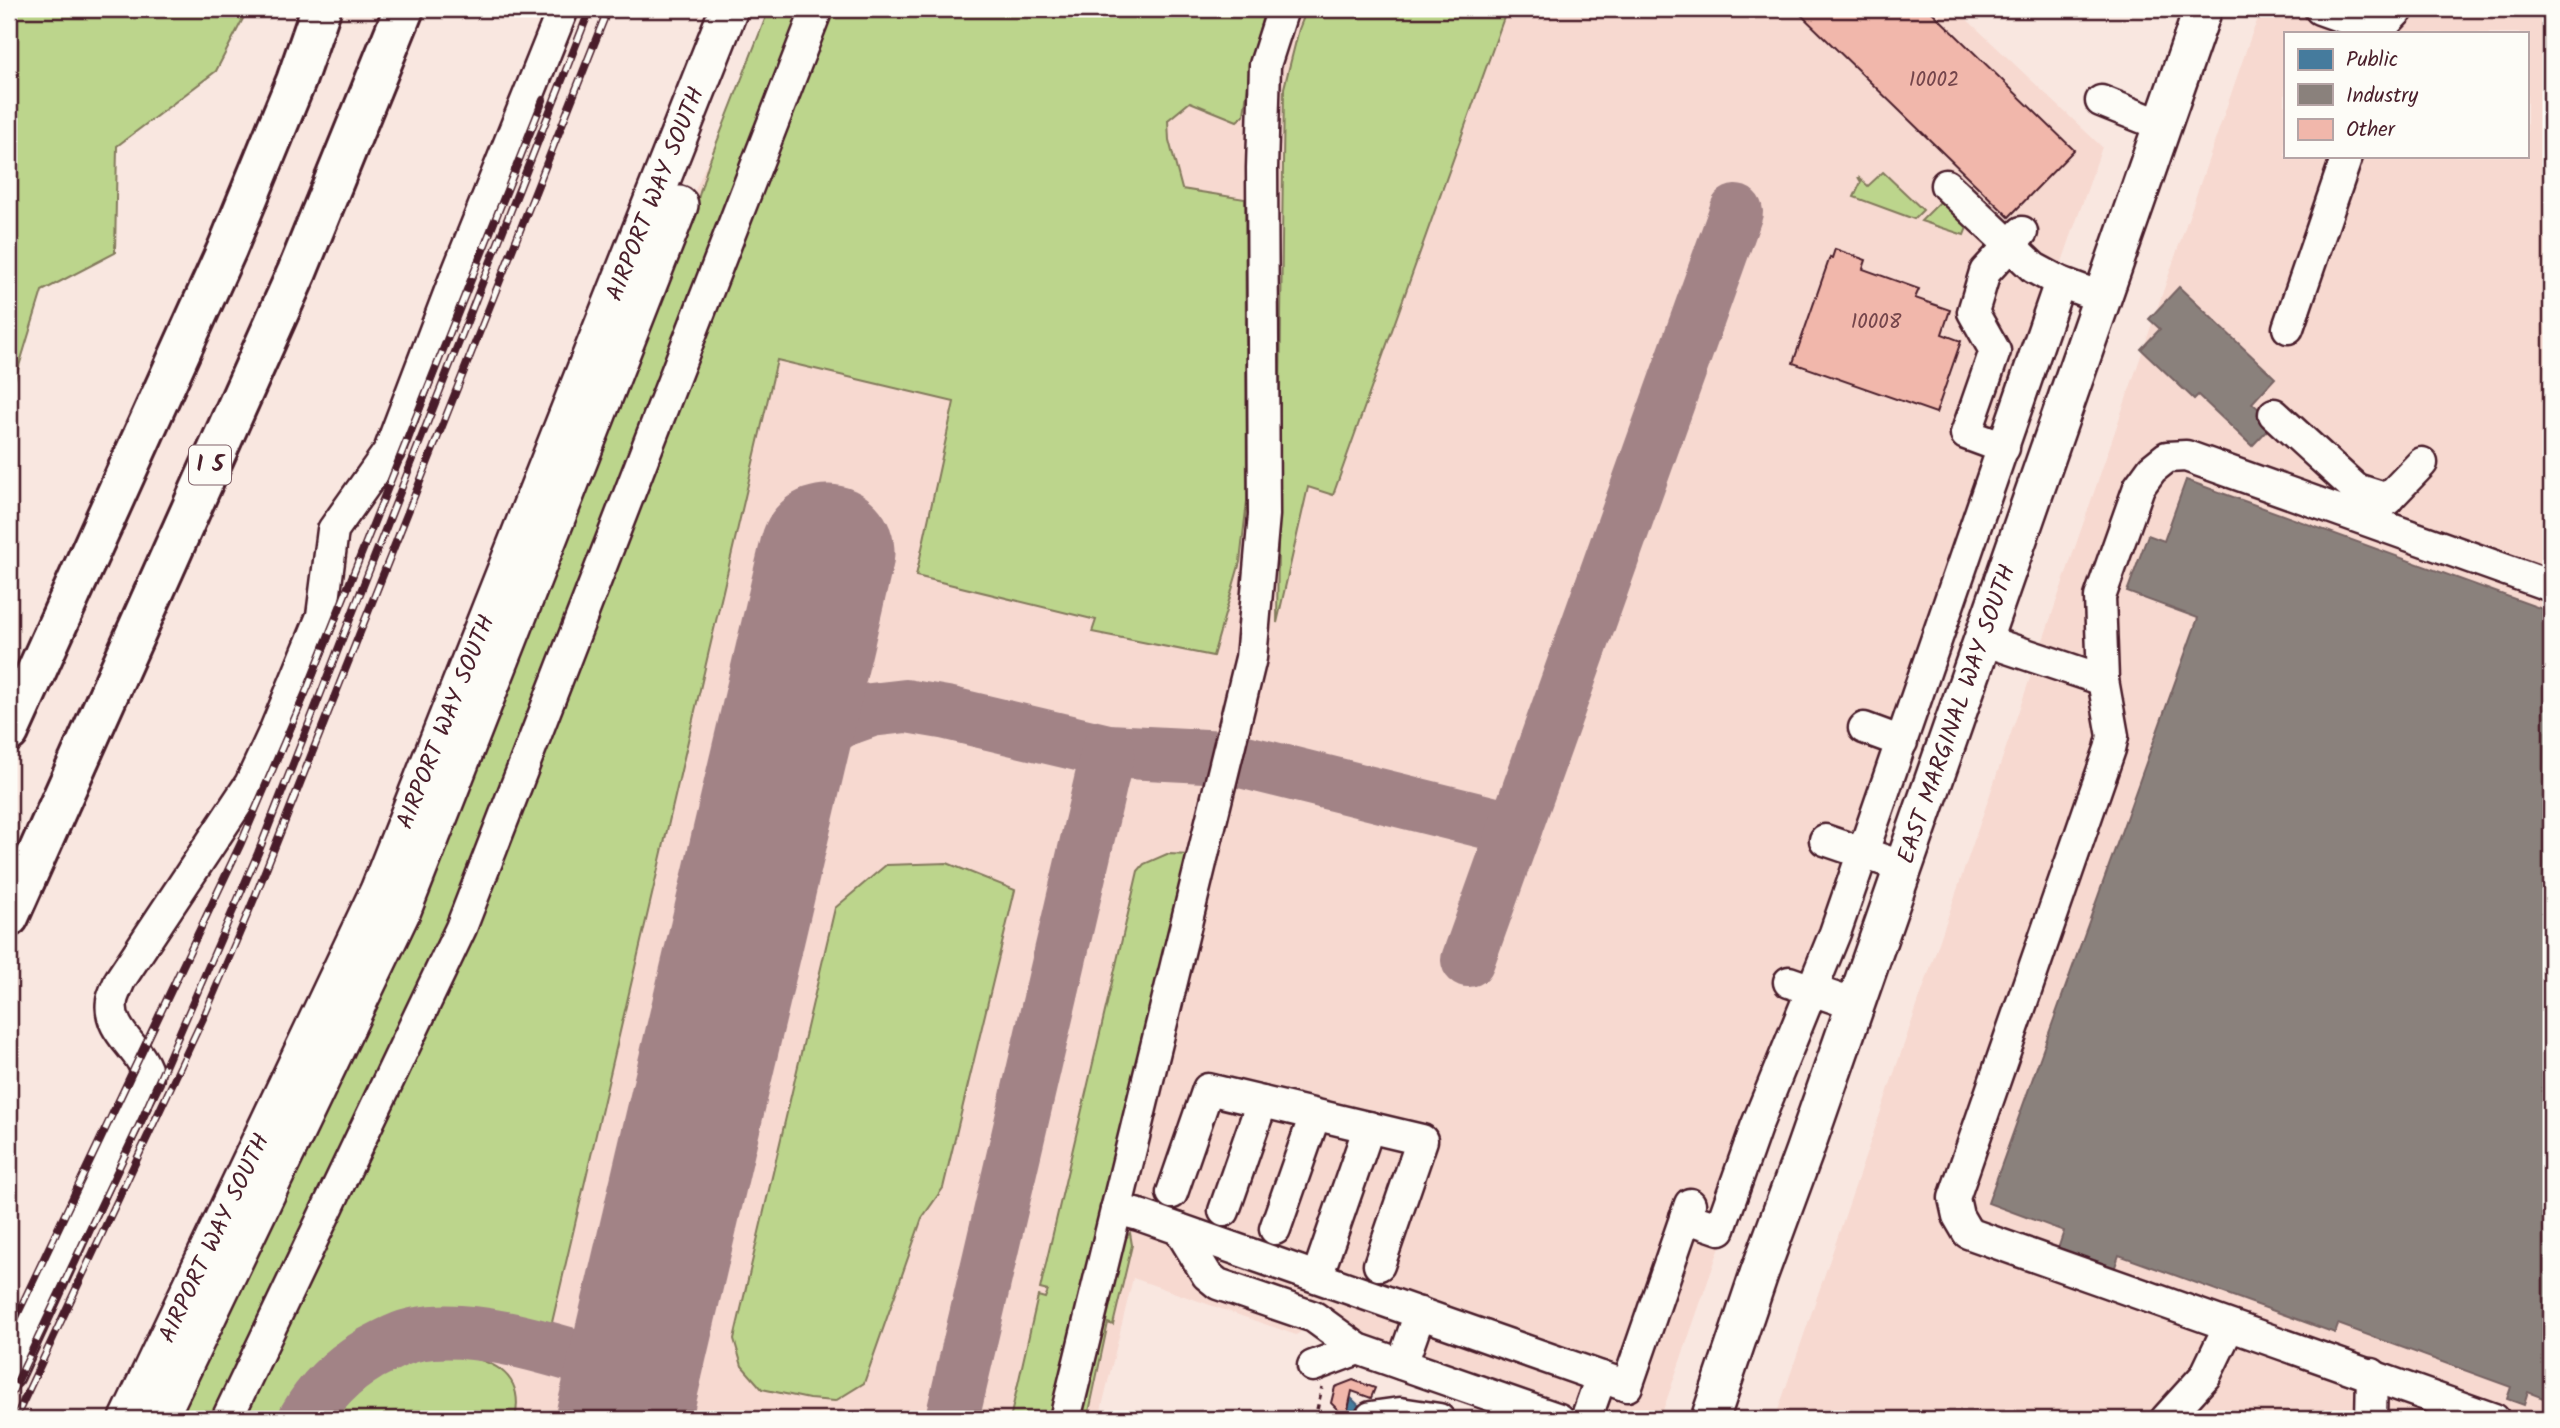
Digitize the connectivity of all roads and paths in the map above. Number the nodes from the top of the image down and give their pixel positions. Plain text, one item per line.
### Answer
1 (321, 9) edge
2 (404, 9) edge
3 (564, 9) edge
4 (729, 9) edge
5 (756, 9) edge
6 (817, 9) edge
7 (1283, 9) edge
8 (2203, 9) edge
9 (2320, 9) edge
10 (2399, 9) edge
11 (2381, 32) edge
12 (2101, 101) dead end
13 (2161, 125) junction
14 (2346, 158) edge
15 (1946, 185) dead end
16 (2016, 239) junction
17 (2060, 282) junction
18 (2102, 299) junction
19 (2288, 328) dead end
20 (2274, 414) dead end
21 (2004, 448) junction
22 (2422, 463) dead end
23 (2388, 499) junction
24 (2367, 521) junction
25 (2551, 586) edge
26 (1983, 640) junction
27 (2103, 680) junction
28 (1864, 729) dead end
29 (9, 732) edge
30 (1902, 742) junction
31 (1825, 840) dead end
32 (1863, 853) junction
33 (1904, 867) junction
34 (9, 917) edge
35 (1800, 986) junction
36 (1855, 1005) junction
37 (1262, 1102) junction
38 (1315, 1115) junction
39 (1369, 1127) junction
40 (1172, 1193) dead end
41 (1116, 1209) junction
42 (1224, 1211) dead end
43 (1179, 1229) junction
44 (1275, 1229) dead end
45 (1379, 1265) dead end
46 (1317, 1277) junction
47 (1420, 1313) junction
48 (2230, 1326) junction
49 (1358, 1349) junction
50 (1402, 1364) junction
51 (1313, 1366) joint
52 (9, 1374) edge
53 (2372, 1374) junction
54 (1601, 1377) junction
55 (1517, 1413) edge
56 (1371, 1417) dead end
57 (1316, 1418) edge
58 (129, 1419) edge
59 (158, 1419) edge
60 (227, 1419) edge
61 (1065, 1419) edge
62 (1439, 1419) edge
63 (1559, 1419) edge
64 (1586, 1419) edge
65 (1710, 1419) edge
66 (2166, 1419) edge
67 (2371, 1419) edge
68 (2494, 1419) edge

1 - 29 highway
2 - 34 highway, I 5
3 - 52 street
4 - 58 main road, AIRPORT WAY SOUTH
5 - 59 main road, AIRPORT WAY SOUTH
6 - 60 street
7 - 41 street
8 - 13 main road, EAST MARGINAL WAY SOUTH
9 - 11 street
10 - 11 street
12 - 13 street
13 - 18 main road, EAST MARGINAL WAY SOUTH
14 - 19 street
15 - 16 street
16 - 17 street
16 - 21 street
17 - 18 street
17 - 21 street
18 - 26 main road, EAST MARGINAL WAY SOUTH
20 - 23 street
21 - 30 street
22 - 23 street
23 - 24 street
24 - 25 street
24 - 27 street
26 - 27 street
26 - 33 main road, EAST MARGINAL WAY SOUTH
27 - 48 street
28 - 30 street
30 - 32 street
31 - 32 street
32 - 33 street
32 - 35 street
33 - 36 main road, EAST MARGINAL WAY SOUTH
35 - 36 street
35 - 54 street
36 - 65 main road, EAST MARGINAL WAY SOUTH
37 - 38 street
37 - 40 street
37 - 42 street
38 - 39 street
38 - 44 street
39 - 45 street
39 - 46 street
41 - 43 street
41 - 61 street
43 - 46 street
43 - 49 street
46 - 47 street
47 - 50 street
47 - 54 street
48 - 53 street
48 - 66 street
49 - 50 street
49 - 51 street
50 - 55 street
51 - 57 path
53 - 67 street
53 - 68 street
54 - 64 street
55 - 63 street
56 - 62 street

